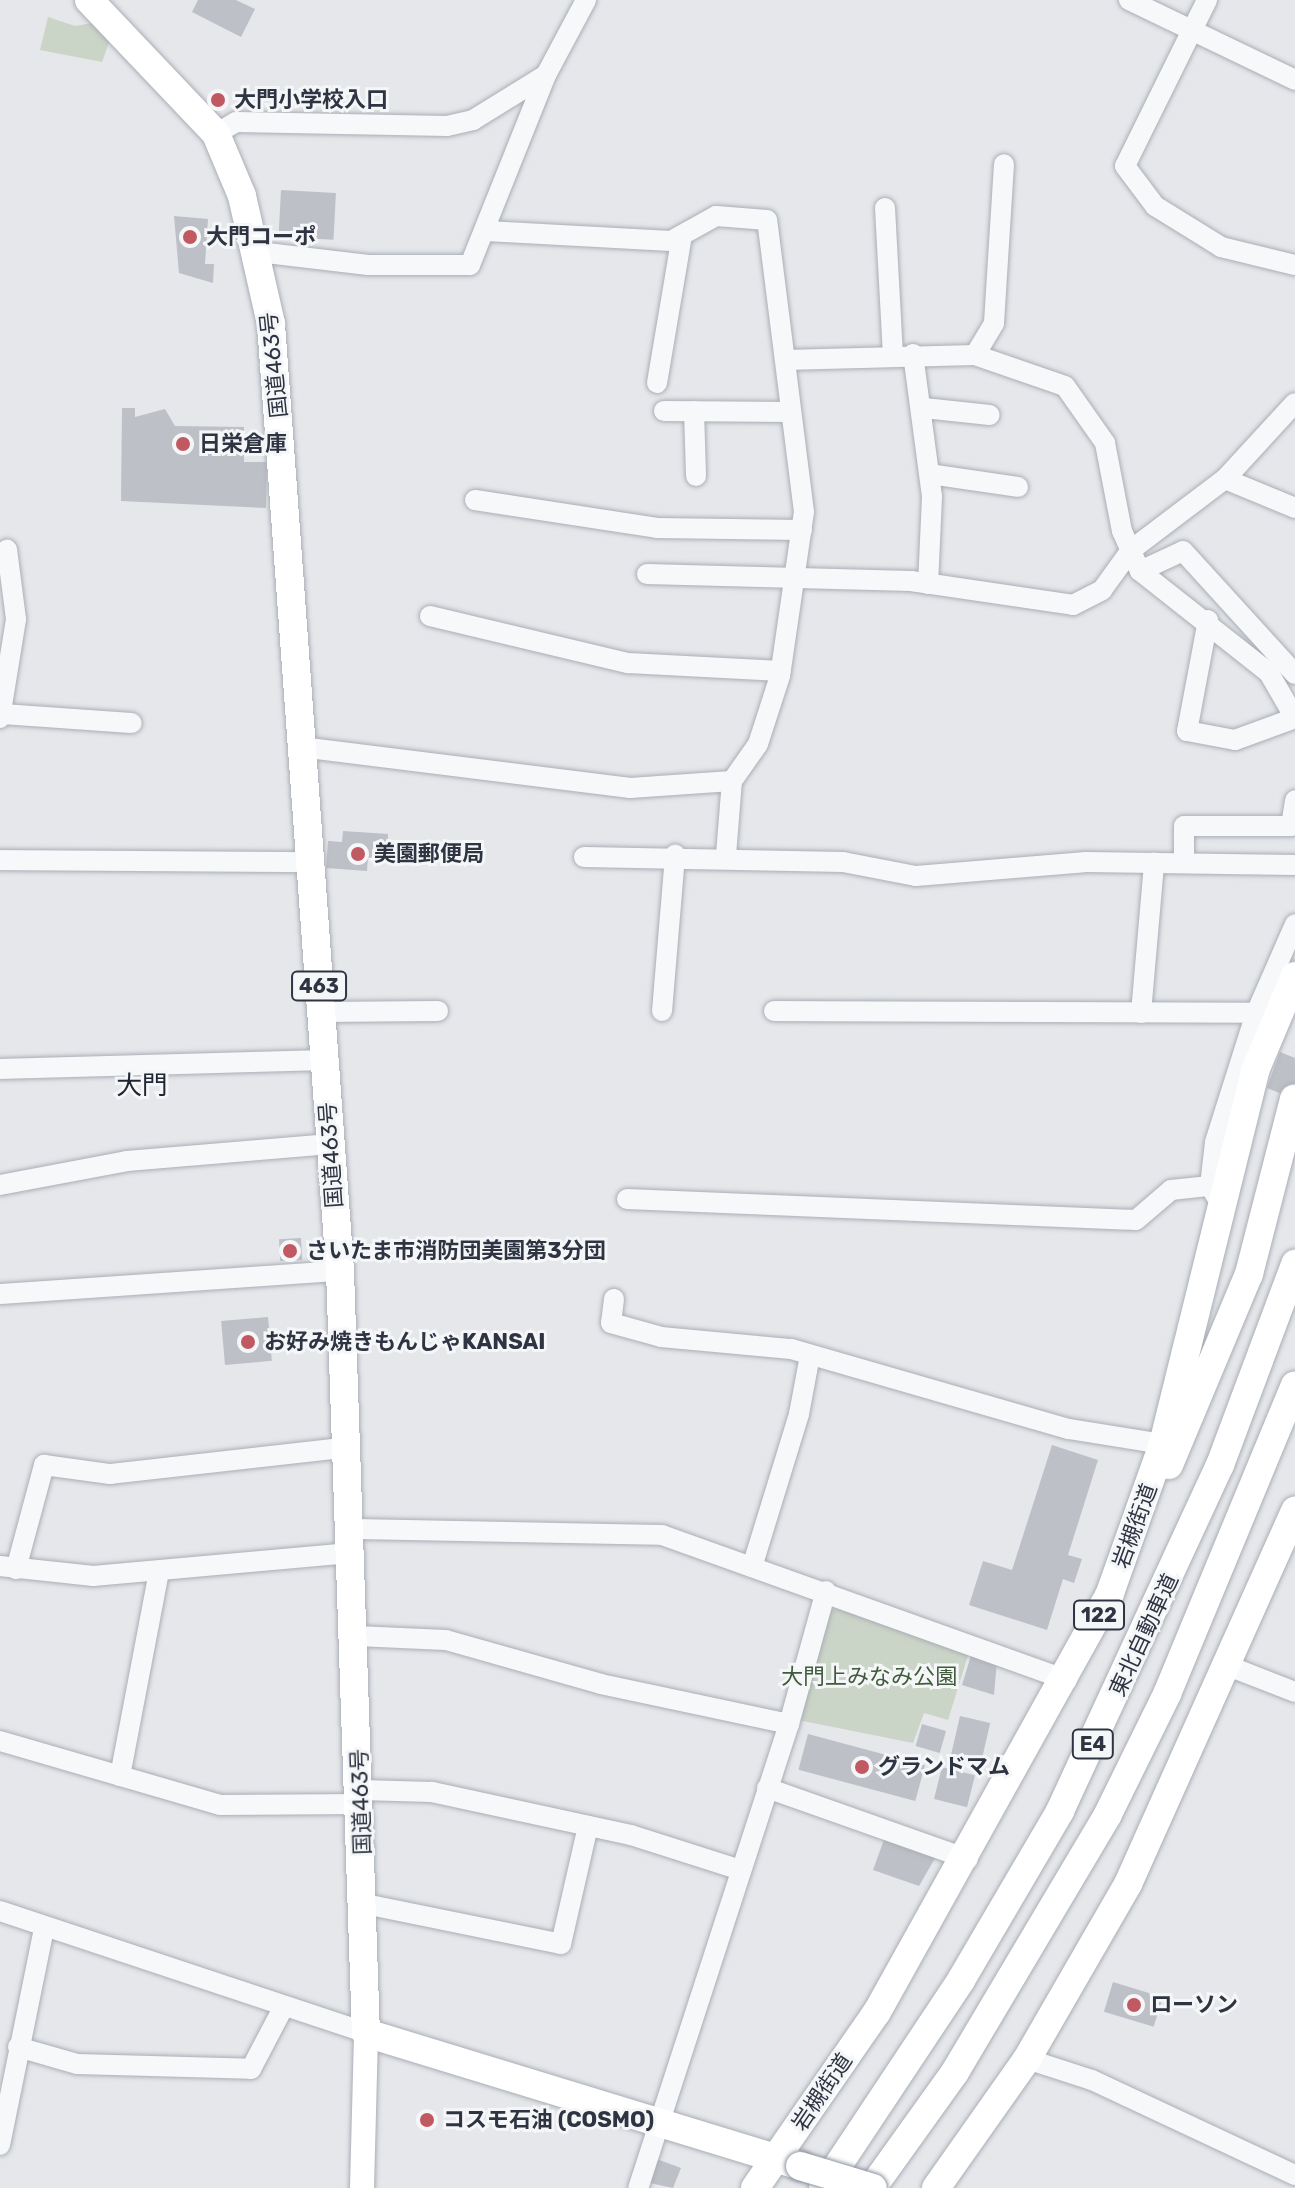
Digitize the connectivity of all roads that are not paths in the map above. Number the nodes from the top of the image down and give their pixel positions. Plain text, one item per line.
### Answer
1 (89, 0) edge
2 (586, 0) edge
3 (1129, 0) edge
4 (1207, 0) edge
5 (1193, 29) junction
6 (546, 75) junction
7 (1295, 80) edge
8 (216, 134) junction
9 (1004, 164) dead end
10 (885, 208) dead end
11 (486, 231) junction
12 (682, 235) junction
13 (258, 252) junction
14 (1295, 265) edge
15 (903, 354) junction
16 (975, 355) junction
17 (785, 360) junction
18 (657, 383) dead end
19 (1295, 403) edge
20 (924, 408) junction
21 (664, 411) dead end
22 (694, 411) junction
23 (791, 412) junction
24 (990, 415) dead end
25 (930, 474) junction
26 (696, 476) dead end
27 (1225, 479) junction
28 (1018, 487) dead end
29 (475, 500) dead end
30 (1295, 508) edge
31 (802, 530) junction
32 (7, 550) dead end
33 (1131, 550) junction
34 (1140, 571) junction
35 (647, 574) dead end
36 (795, 582) junction
37 (928, 584) junction
38 (6, 587) edge
39 (430, 616) dead end
40 (1208, 620) junction
41 (5, 669) edge
42 (781, 671) junction
43 (1295, 674) edge
44 (1, 716) edge
45 (1295, 718) edge
46 (132, 723) dead end
47 (301, 747) junction
48 (732, 781) junction
49 (1295, 800) edge
50 (675, 855) junction
51 (726, 855) junction
52 (584, 857) dead end
53 (0, 860) edge
54 (310, 862) junction
55 (1154, 863) junction
56 (1184, 863) junction
57 (1295, 865) edge
58 (1295, 924) edge
59 (1295, 976) edge
60 (438, 1011) dead end
61 (662, 1011) dead end
62 (774, 1011) dead end
63 (321, 1012) junction
64 (1141, 1013) junction
65 (1256, 1013) junction
66 (324, 1060) junction
67 (0, 1069) edge
68 (1294, 1099) edge
69 (330, 1144) junction
70 (0, 1185) edge
71 (1215, 1194) junction
72 (627, 1199) dead end
73 (1295, 1264) edge
74 (340, 1271) junction
75 (0, 1294) edge
76 (614, 1299) dead end
77 (810, 1355) junction
78 (1295, 1385) edge
79 (1163, 1444) junction
80 (349, 1447) junction
81 (1148, 1495) junction
82 (1295, 1511) edge
83 (353, 1541) junction
84 (752, 1567) junction
85 (8, 1568) edge
86 (159, 1571) junction
87 (826, 1591) junction
88 (356, 1636) junction
89 (1231, 1667) junction
90 (1067, 1680) junction
91 (1295, 1692) edge
92 (789, 1724) junction
93 (0, 1741) edge
94 (120, 1776) junction
95 (767, 1788) junction
96 (361, 1797) junction
97 (588, 1826) junction
98 (968, 1859) junction
99 (741, 1870) junction
100 (365, 1904) junction
101 (0, 1911) edge
102 (44, 1929) junction
103 (283, 2008) junction
104 (366, 2033) junction
105 (18, 2047) junction
106 (1027, 2059) junction
107 (658, 2122) junction
108 (0, 2145) edge
109 (788, 2162) junction
110 (1295, 2175) edge
111 (362, 2188) edge
112 (638, 2188) edge
113 (755, 2188) edge
114 (823, 2188) edge
115 (872, 2188) edge
116 (936, 2188) edge

1 - 8 highway, 国道463号 / 463
2 - 6 street
3 - 5 street
4 - 5 street
5 - 7 street
5 - 14 street
6 - 8 street
6 - 11 street
8 - 13 highway, 国道463号 / 463
9 - 16 street
10 - 15 street
11 - 12 street
11 - 13 street
12 - 17 street
12 - 18 street
13 - 47 highway, 国道463号 / 463
15 - 16 street
15 - 17 street
15 - 20 street
16 - 33 street
17 - 23 street
19 - 27 street
20 - 24 street
20 - 25 street
21 - 22 street
22 - 23 street
22 - 26 street
23 - 31 street
25 - 28 street
25 - 37 street
27 - 30 street
27 - 33 street
29 - 31 street
31 - 36 street
32 - 38 street
33 - 34 street
33 - 37 street
34 - 40 street
34 - 43 street
35 - 36 street
36 - 37 street
36 - 42 street
38 - 41 street
39 - 42 street
40 - 45 street
40 - 45 street
41 - 44 street
42 - 48 street
44 - 46 street
47 - 48 street
47 - 54 highway, 国道463号 / 463
48 - 51 street
49 - 56 street
50 - 51 street
50 - 52 street
50 - 61 street
51 - 55 street
53 - 54 street
54 - 63 highway, 国道463号 / 463
55 - 56 street
55 - 64 street
56 - 57 street
58 - 65 street
59 - 71 highway, 岩槻街道 / 122
60 - 63 street
62 - 64 street
63 - 66 highway, 国道463号 / 463
64 - 65 street
65 - 71 street
66 - 67 street
66 - 69 highway, 国道463号 / 463
68 - 81 highway
69 - 70 street
69 - 74 highway, 国道463号 / 463
71 - 72 street
71 - 79 highway, 岩槻街道 / 122
73 - 114 highway, 東北自動車道 / E4
74 - 75 street
74 - 80 highway, 国道463号 / 463
76 - 77 street
77 - 79 street
77 - 84 street
78 - 115 highway, 東北自動車道 / E4
79 - 81 highway, 岩槻街道 / 122
80 - 83 highway, 国道463号 / 463
80 - 85 street
81 - 90 highway, 岩槻街道 / 122
82 - 89 highway
83 - 84 street
83 - 86 street
83 - 88 highway, 国道463号 / 463
84 - 87 street
85 - 86 street
86 - 94 street
87 - 90 street
87 - 92 street
88 - 92 street
88 - 96 highway, 国道463号 / 463
89 - 91 street
89 - 106 highway
90 - 98 highway, 岩槻街道 / 122
92 - 95 street
93 - 94 street
94 - 96 street
95 - 98 street
95 - 99 street
96 - 97 street
96 - 100 highway, 国道463号 / 463
97 - 99 street
97 - 100 street
98 - 109 highway, 岩槻街道 / 122
99 - 107 street
100 - 104 highway, 国道463号 / 463
101 - 102 street
102 - 103 street
102 - 105 street
103 - 104 street
103 - 105 street
104 - 107 highway
104 - 111 main road
105 - 108 street
106 - 110 street
106 - 116 highway
107 - 109 highway
107 - 112 street
109 - 113 highway, 岩槻街道 / 122
109 - 115 highway, bridge

